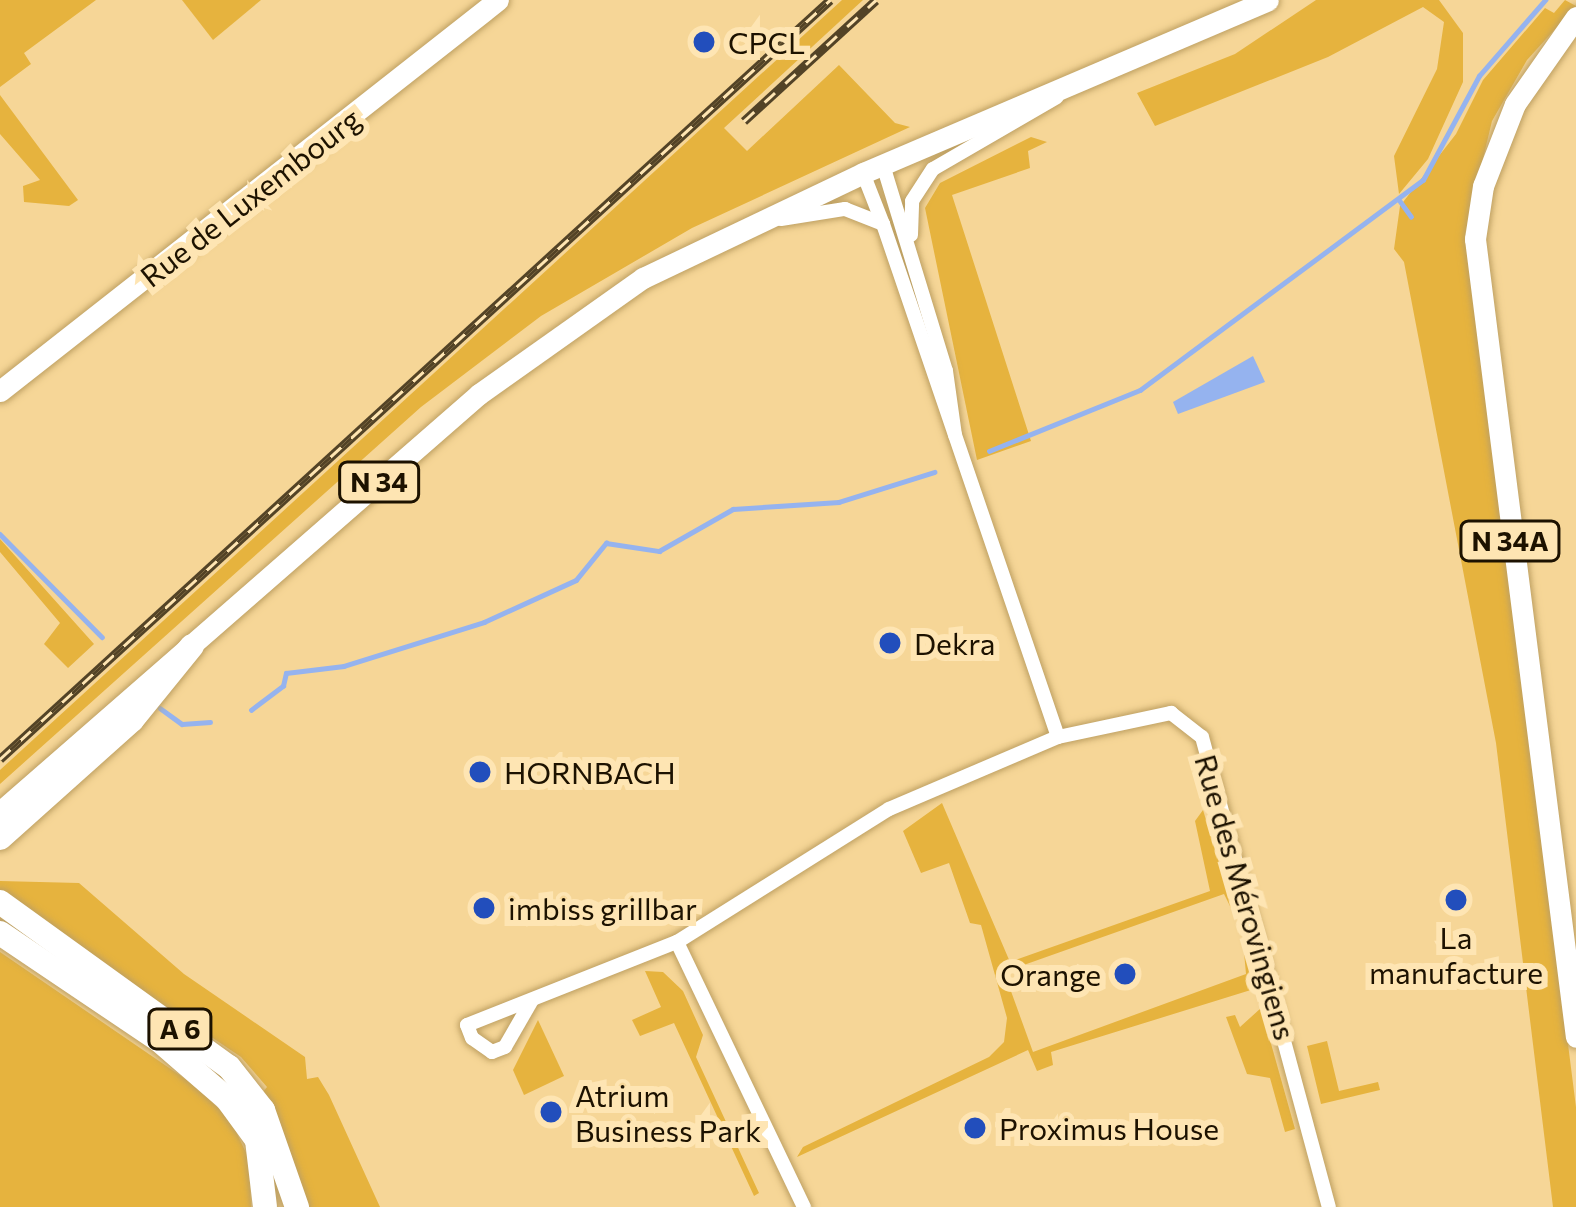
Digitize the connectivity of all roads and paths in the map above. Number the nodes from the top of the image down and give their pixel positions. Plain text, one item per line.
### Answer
1 (498, 0) edge
2 (1268, 0) edge
3 (1576, 17) edge
4 (1576, 35) edge
5 (1544, 58) junction
6 (1066, 90) junction
7 (873, 169) junction
8 (883, 224) junction
9 (743, 226) junction
10 (920, 281) junction
11 (0, 391) edge
12 (956, 452) junction
13 (192, 646) junction
14 (1058, 737) junction
15 (0, 812) edge
16 (0, 838) edge
17 (0, 902) edge
18 (0, 915) edge
19 (0, 933) edge
20 (677, 941) junction
21 (0, 945) edge
22 (532, 1000) junction
23 (124, 1018) junction
24 (1576, 1037) edge
25 (229, 1067) junction
26 (265, 1207) edge
27 (297, 1207) edge
28 (804, 1207) edge
29 (1329, 1207) edge

1 - 11 main road, Rue de Luxembourg
2 - 6 main road, N 34
3 - 5 main road, N 34A
4 - 5 main road, N 34A
5 - 24 main road, N 34A
6 - 7 main road, N 34
6 - 10 street
7 - 8 street
7 - 9 main road, N 34
7 - 10 street
8 - 9 street
8 - 12 street
9 - 13 main road, N 34
10 - 12 street
12 - 14 street
13 - 15 main road, N 34
13 - 16 highway
14 - 20 street, Rue des Mérovingiens
14 - 29 street, Rue des Mérovingiens
17 - 25 highway, A 6
18 - 25 highway, A 6
19 - 23 highway, A 6
20 - 22 street, Rue des Mérovingiens
20 - 28 street
21 - 23 highway, A 6
22 - 22 street, Rue des Mérovingiens
23 - 26 highway, A 6
25 - 27 highway, A 6

